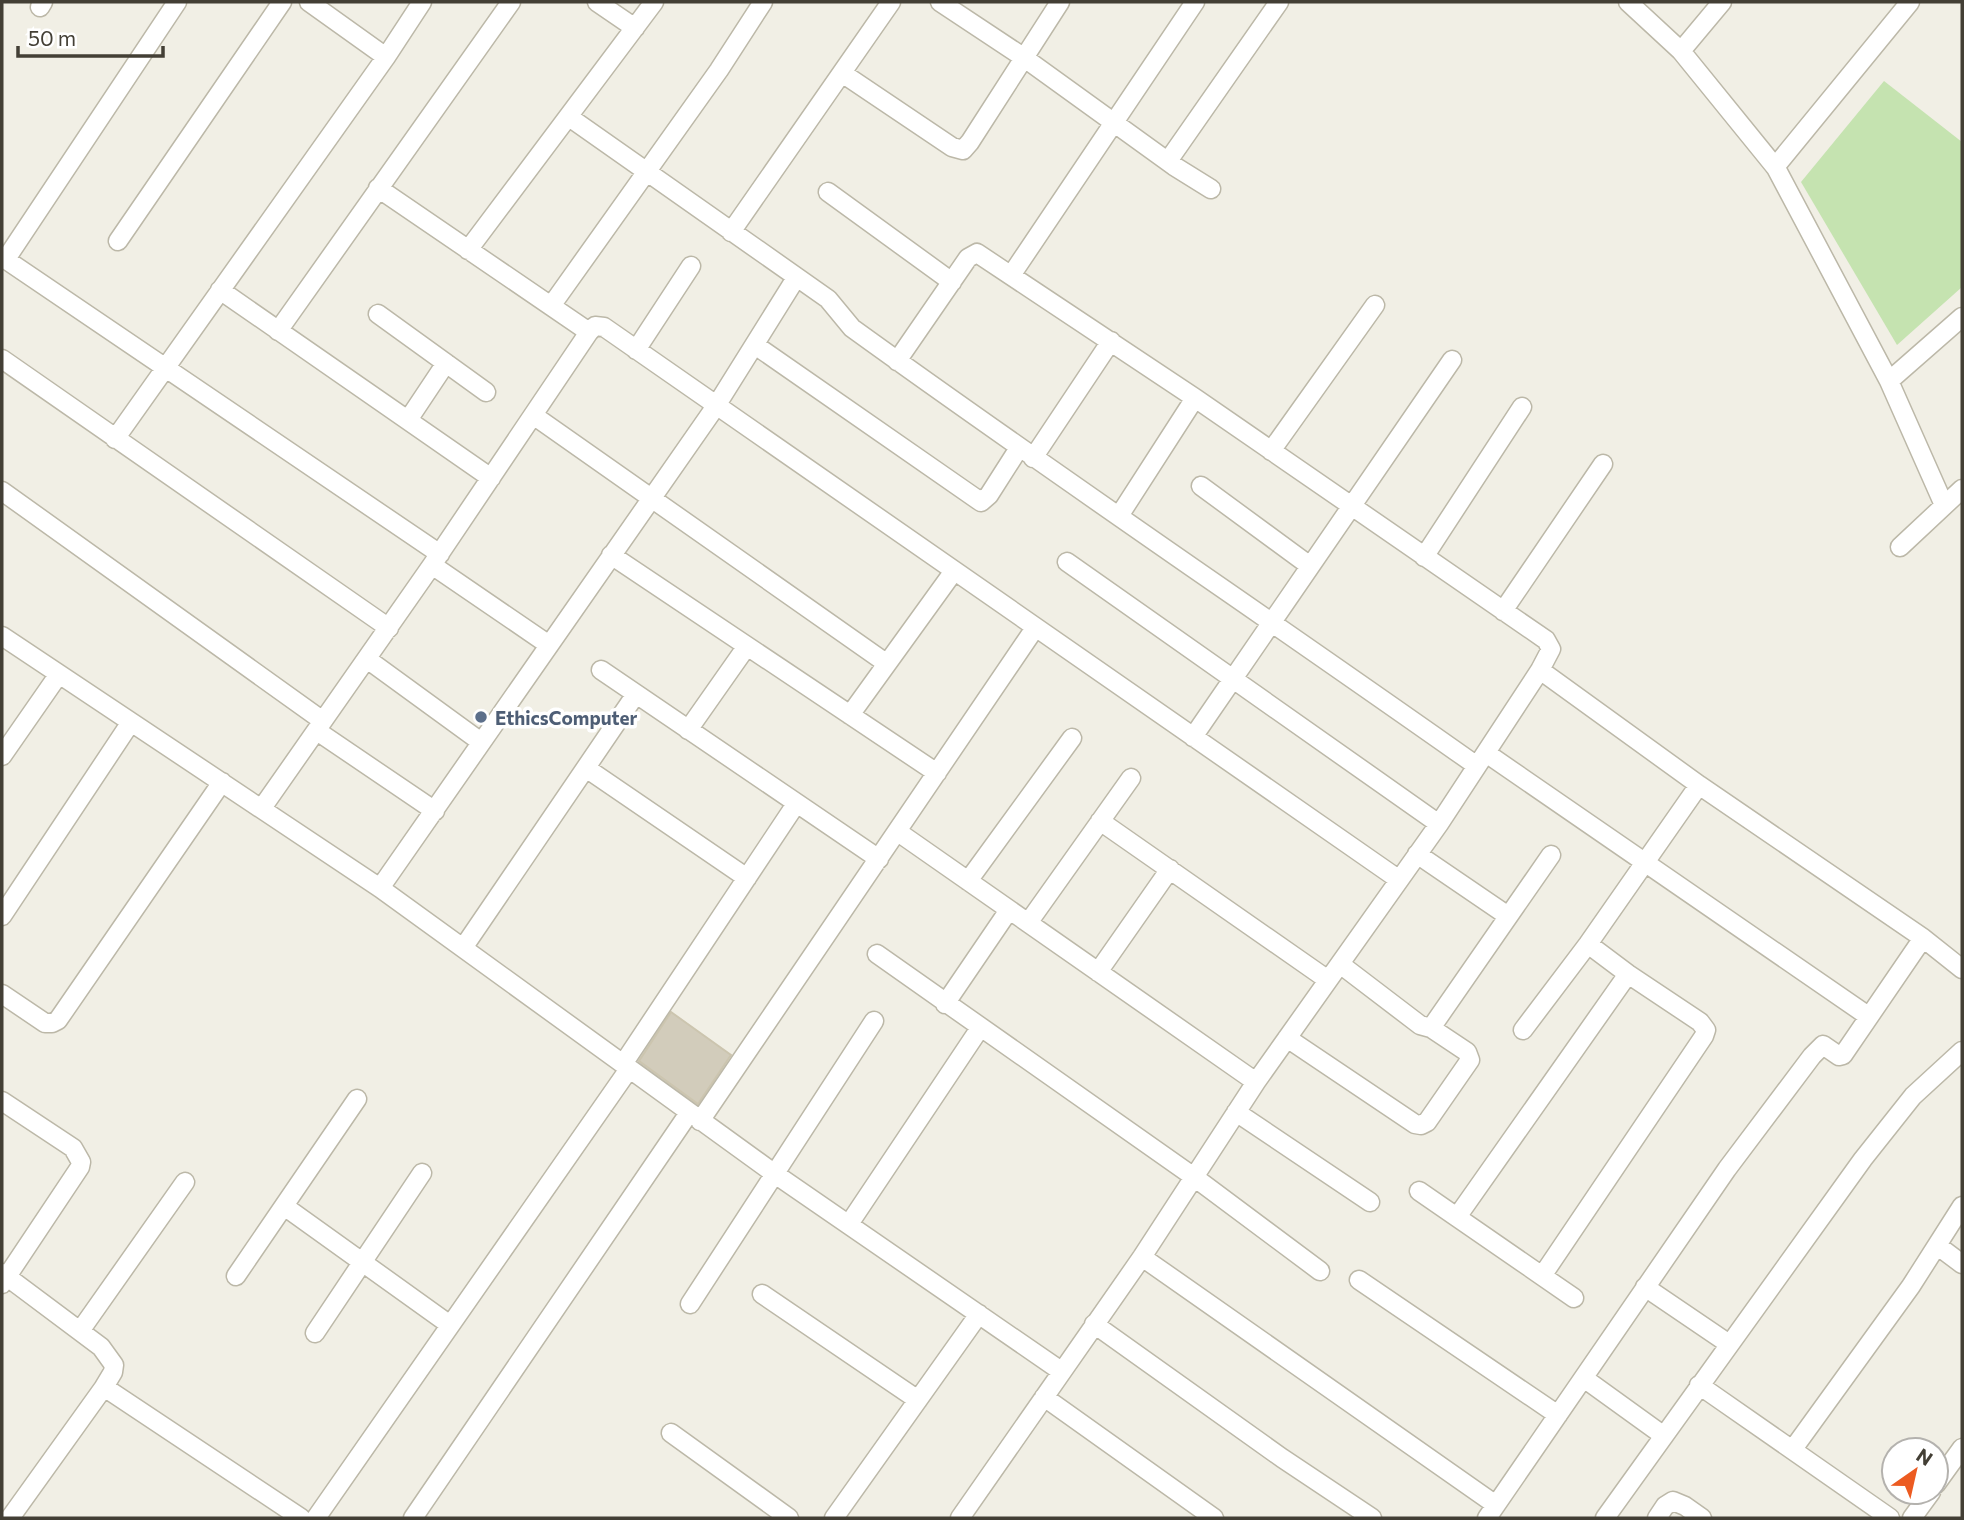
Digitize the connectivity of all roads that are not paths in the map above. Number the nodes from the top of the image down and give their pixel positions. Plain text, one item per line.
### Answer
1 (177, 2) edge
2 (282, 2) edge
3 (309, 2) edge
4 (422, 2) edge
5 (511, 2) edge
6 (597, 2) edge
7 (654, 2) edge
8 (763, 2) edge
9 (891, 2) edge
10 (940, 2) edge
11 (1060, 2) edge
12 (1195, 2) edge
13 (1279, 2) edge
14 (1628, 2) edge
15 (1722, 2) edge
16 (1910, 2) edge
17 (635, 28) junction
18 (1681, 51) junction
19 (386, 57) junction
20 (1023, 57) junction
21 (842, 73) junction
22 (569, 117) junction
23 (1114, 122) junction
24 (1168, 161) junction
25 (1775, 167) junction
26 (646, 173) junction
27 (379, 188) junction
28 (1211, 189) dead end
29 (828, 192) dead end
30 (731, 232) junction
31 (118, 241) dead end
32 (468, 250) junction
33 (4, 258) edge
34 (691, 266) dead end
35 (1012, 274) junction
36 (796, 278) junction
37 (951, 282) junction
38 (220, 290) junction
39 (1375, 305) dead end
40 (551, 306) junction
41 (378, 314) dead end
42 (1962, 317) edge
43 (278, 331) junction
44 (589, 332) junction
45 (1111, 341) junction
46 (755, 345) junction
47 (636, 350) junction
48 (2, 359) edge
49 (1452, 360) dead end
50 (897, 361) junction
51 (446, 363) junction
52 (166, 367) junction
53 (1889, 381) junction
54 (486, 392) dead end
55 (1195, 398) junction
56 (716, 406) junction
57 (1522, 407) dead end
58 (533, 415) junction
59 (408, 420) junction
60 (115, 439) junction
61 (1271, 451) junction
62 (1026, 453) junction
63 (1603, 464) dead end
64 (491, 478) junction
65 (1201, 486) dead end
66 (1962, 489) edge
67 (2, 491) edge
68 (651, 498) junction
69 (1944, 505) junction
70 (1352, 507) junction
71 (1119, 516) junction
72 (1900, 547) dead end
73 (611, 555) junction
74 (1424, 557) junction
75 (436, 559) junction
76 (1067, 562) dead end
77 (1311, 566) junction
78 (954, 571) junction
79 (1503, 611) junction
80 (1272, 621) junction
81 (389, 628) junction
82 (1035, 628) junction
83 (2, 636) edge
84 (549, 645) junction
85 (747, 646) junction
86 (367, 659) junction
87 (886, 663) junction
88 (601, 670) dead end
89 (1540, 670) junction
90 (59, 674) junction
91 (1233, 677) junction
92 (636, 694) junction
93 (850, 715) junction
94 (131, 722) junction
95 (320, 726) junction
96 (688, 730) junction
97 (1193, 737) junction
98 (1072, 738) dead end
99 (481, 742) junction
100 (2, 756) edge
101 (1481, 760) junction
102 (586, 768) junction
103 (937, 773) junction
104 (1131, 778) dead end
105 (222, 782) junction
106 (1699, 785) junction
107 (796, 803) junction
108 (262, 808) junction
109 (435, 811) junction
110 (1100, 821) junction
111 (1439, 824) junction
112 (898, 832) junction
113 (1417, 854) junction
114 (1551, 855) dead end
115 (879, 859) junction
116 (1645, 863) junction
117 (1170, 869) junction
118 (747, 878) junction
119 (1398, 879) junction
120 (968, 881) junction
121 (380, 888) junction
122 (1009, 910) junction
123 (2, 916) edge
124 (1508, 916) junction
125 (1028, 923) junction
126 (1923, 938) junction
127 (1588, 944) junction
128 (463, 948) junction
129 (877, 954) dead end
130 (1340, 964) junction
131 (1962, 968) edge
132 (1098, 972) junction
133 (1628, 974) junction
134 (1328, 980) junction
135 (2, 994) edge
136 (945, 1004) junction
137 (1868, 1016) junction
138 (874, 1021) dead end
139 (980, 1028) junction
140 (1431, 1028) junction
141 (1523, 1030) dead end
142 (1287, 1038) junction
143 (1961, 1054) edge
144 (626, 1066) junction
145 (1256, 1082) junction
146 (356, 1098) dead end
147 (2, 1101) edge
148 (1236, 1112) junction
149 (694, 1117) junction
150 (422, 1173) dead end
151 (775, 1174) junction
152 (1194, 1177) junction
153 (185, 1182) dead end
154 (1419, 1191) dead end
155 (1370, 1202) dead end
156 (284, 1206) junction
157 (1962, 1206) edge
158 (1457, 1217) junction
159 (849, 1224) junction
160 (1938, 1246) junction
161 (1142, 1256) junction
162 (362, 1263) junction
163 (1962, 1264) edge
164 (1320, 1271) dead end
165 (236, 1276) dead end
166 (1542, 1276) junction
167 (3, 1278) edge
168 (1359, 1280) dead end
169 (1645, 1287) junction
170 (762, 1294) dead end
171 (1574, 1298) dead end
172 (690, 1304) dead end
173 (979, 1314) junction
174 (1094, 1324) junction
175 (450, 1325) junction
176 (80, 1331) junction
177 (315, 1332) dead end
178 (1729, 1344) junction
179 (1062, 1371) junction
180 (1585, 1379) junction
181 (1699, 1385) junction
182 (104, 1387) junction
183 (1044, 1397) junction
184 (918, 1400) junction
185 (1558, 1415) junction
186 (671, 1433) dead end
187 (1664, 1436) junction
188 (1962, 1448) edge
189 (1793, 1449) junction
190 (1950, 1465) edge
191 (1492, 1512) edge
192 (10, 1518) edge
193 (301, 1518) edge
194 (316, 1518) edge
195 (413, 1518) edge
196 (789, 1518) edge
197 (834, 1518) edge
198 (960, 1518) edge
199 (1214, 1518) edge
200 (1372, 1518) edge
201 (1605, 1518) edge
202 (1657, 1518) edge
203 (1702, 1518) edge
204 (1890, 1518) edge

1 - 33 street
2 - 31 street
3 - 19 street
4 - 19 street
5 - 27 street
6 - 17 street
7 - 17 street
8 - 26 street
9 - 21 street
10 - 20 street
11 - 20 street
12 - 23 street
13 - 24 street
14 - 18 street
15 - 18 street
16 - 25 street
17 - 22 street
18 - 25 street
19 - 38 street
20 - 21 street
20 - 23 street
21 - 30 street
22 - 26 street
22 - 32 street
23 - 24 street
23 - 35 street
24 - 28 street
25 - 53 street
26 - 30 street
26 - 40 street
27 - 32 street
27 - 43 street
29 - 37 street
30 - 36 street
32 - 40 street
33 - 52 street
34 - 47 street
35 - 37 street
35 - 45 street
36 - 46 street
36 - 50 street
37 - 50 street
38 - 43 street
38 - 52 street
39 - 61 street
40 - 44 street
41 - 51 street
42 - 53 street
43 - 59 street
44 - 47 street
44 - 58 street
45 - 55 street
45 - 62 street
46 - 56 street
46 - 62 street
47 - 56 street
48 - 60 street
49 - 70 street
50 - 62 street
51 - 54 street
51 - 59 street
52 - 60 street
52 - 75 street
53 - 69 street
55 - 61 street
55 - 71 street
56 - 68 street
56 - 78 street
57 - 74 street
58 - 64 street
58 - 68 street
59 - 64 street
60 - 81 street
61 - 70 street
62 - 71 street
63 - 79 street
64 - 75 street
65 - 77 street
66 - 69 street
67 - 95 street
68 - 73 street
68 - 87 street
69 - 72 street
70 - 74 street
70 - 77 street
71 - 80 street
73 - 84 street
73 - 85 street
74 - 79 street
75 - 81 street
75 - 84 street
76 - 91 street
77 - 80 street
78 - 82 street
78 - 87 street
79 - 89 street
80 - 91 street
80 - 101 street
81 - 86 street
82 - 97 street
82 - 103 street
83 - 90 street
84 - 99 street
85 - 93 street
85 - 96 street
86 - 95 street
86 - 99 street
87 - 93 street
88 - 92 street
89 - 101 street
89 - 106 street
90 - 94 street
90 - 100 street
91 - 97 street
91 - 111 street
92 - 96 street
92 - 102 street
93 - 103 street
94 - 105 street
94 - 123 street
95 - 108 street
95 - 109 street
96 - 107 street
97 - 119 street
98 - 120 street
99 - 109 street
101 - 111 street
101 - 116 street
102 - 118 street
102 - 128 street
103 - 112 street
104 - 110 street
105 - 108 street
105 - 135 street
106 - 116 street
106 - 126 street
107 - 115 street
107 - 118 street
108 - 121 street
109 - 121 street
110 - 117 street
110 - 125 street
111 - 113 street
112 - 115 street
112 - 120 street
113 - 119 street
113 - 124 street
114 - 124 street
115 - 149 street
116 - 127 street
116 - 137 street
117 - 132 street
117 - 134 street
118 - 144 street
119 - 130 street
120 - 122 street
121 - 128 street
122 - 125 street
122 - 136 street
124 - 140 street
125 - 132 street
126 - 131 street
126 - 137 street
127 - 133 street
127 - 141 street
128 - 144 street
129 - 136 street
130 - 134 street
130 - 140 street
132 - 145 street
133 - 158 street
133 - 166 street
134 - 142 street
136 - 139 street
137 - 169 street
138 - 151 street
139 - 152 street
139 - 159 street
140 - 142 street
142 - 145 street
143 - 178 street
144 - 149 street
144 - 175 street
145 - 148 street
146 - 156 street
147 - 167 street
148 - 152 street
148 - 155 street
149 - 151 street
149 - 195 street
150 - 162 street
151 - 159 street
151 - 172 street
152 - 161 street
152 - 164 street
153 - 176 street
154 - 158 street
156 - 162 street
156 - 165 street
157 - 160 street
158 - 166 street
159 - 173 street
160 - 163 street
160 - 189 street
161 - 174 street
161 - 191 street
162 - 175 street
162 - 177 street
166 - 171 street
167 - 176 street
168 - 185 street
169 - 178 street
169 - 180 street
170 - 184 street
173 - 179 street
173 - 184 street
174 - 179 street
174 - 200 street
175 - 194 street
176 - 182 street
178 - 181 street
179 - 183 street
180 - 185 street
180 - 187 street
181 - 187 street
181 - 189 street
182 - 192 street
182 - 193 street
183 - 198 street
183 - 199 street
184 - 197 street
185 - 191 street
186 - 196 street
187 - 201 street
188 - 190 street
189 - 204 street
202 - 203 street

